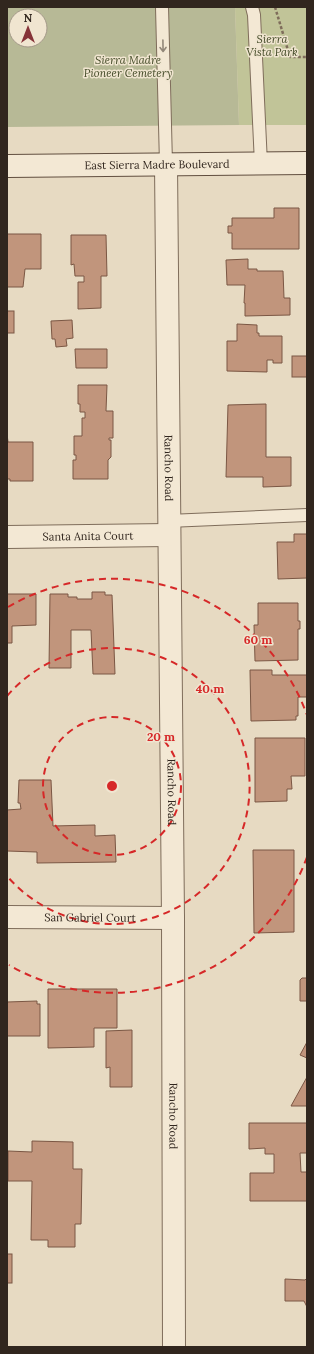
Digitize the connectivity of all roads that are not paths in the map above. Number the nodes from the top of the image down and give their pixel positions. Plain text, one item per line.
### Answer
1 (162, 7) edge
2 (252, 7) edge
3 (166, 164) junction
4 (261, 164) junction
5 (307, 164) edge
6 (7, 166) edge
7 (307, 514) edge
8 (168, 528) junction
9 (7, 537) edge
10 (7, 918) edge
11 (172, 918) junction
12 (174, 1347) edge

1 -> 3 lane
2 - 4 lane
3 - 4 street, East Sierra Madre Boulevard
3 - 6 street, East Sierra Madre Boulevard
3 - 8 street, Rancho Road
4 - 5 street, East Sierra Madre Boulevard
7 - 8 lane
8 - 9 street, Santa Anita Court
8 - 11 street, Rancho Road
10 - 11 street, San Gabriel Court
11 - 12 street, Rancho Road

